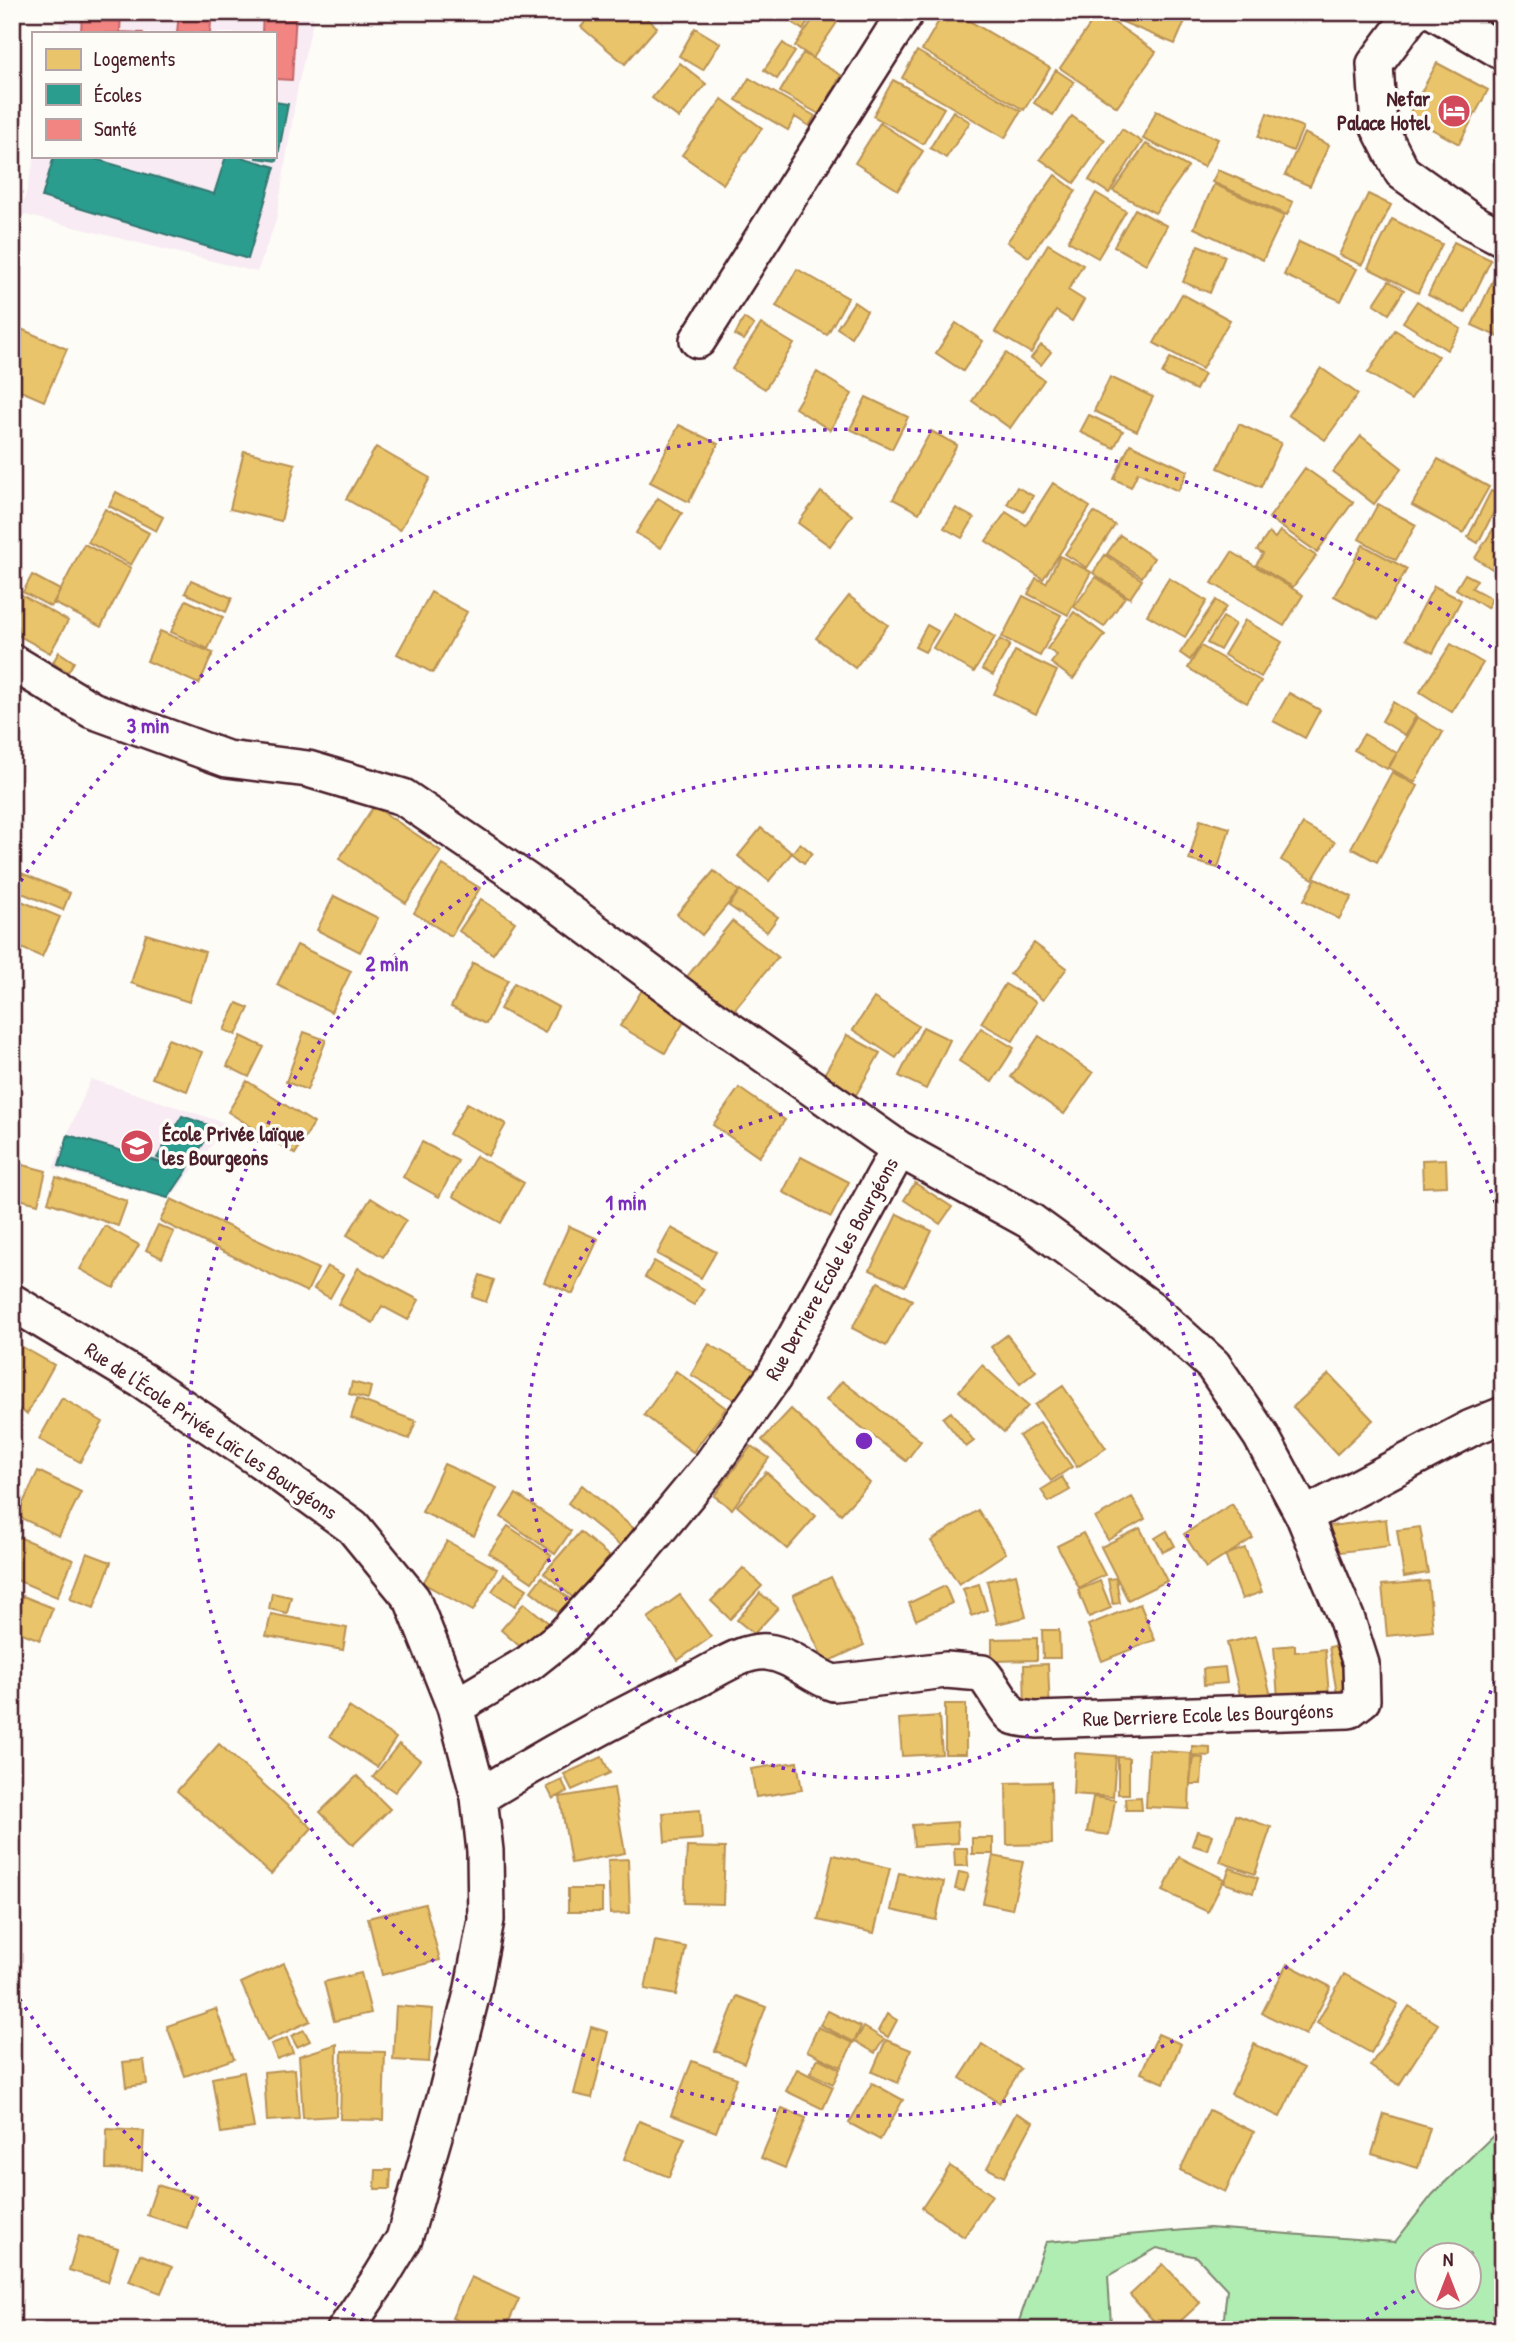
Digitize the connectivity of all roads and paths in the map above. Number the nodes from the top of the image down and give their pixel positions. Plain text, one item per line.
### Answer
1 (906, 12) edge
2 (1414, 12) edge
3 (1435, 12) edge
4 (1503, 52) edge
5 (1503, 239) edge
6 (698, 340) dead end
7 (12, 662) edge
8 (899, 1149) junction
9 (12, 1302) edge
10 (1503, 1415) edge
11 (1304, 1516) junction
12 (455, 1707) junction
13 (479, 1797) junction
14 (345, 2330) edge

1 - 6 street
2 - 5 street
3 - 4 street
7 - 8 street
8 - 11 street, Rue Derriere Ecole les Bourgéons
8 - 12 street, Rue Derriere Ecole les Bourgéons
9 - 12 street, Rue de l'École Privée Laïc les Bourgéons
10 - 11 street
11 - 13 street, Rue Derriere Ecole les Bourgéons
12 - 13 street, Rue de l'École Privée Laïc les Bourgéons
13 - 14 street, Rue de l'École Privée Laïc les Bourgéons

